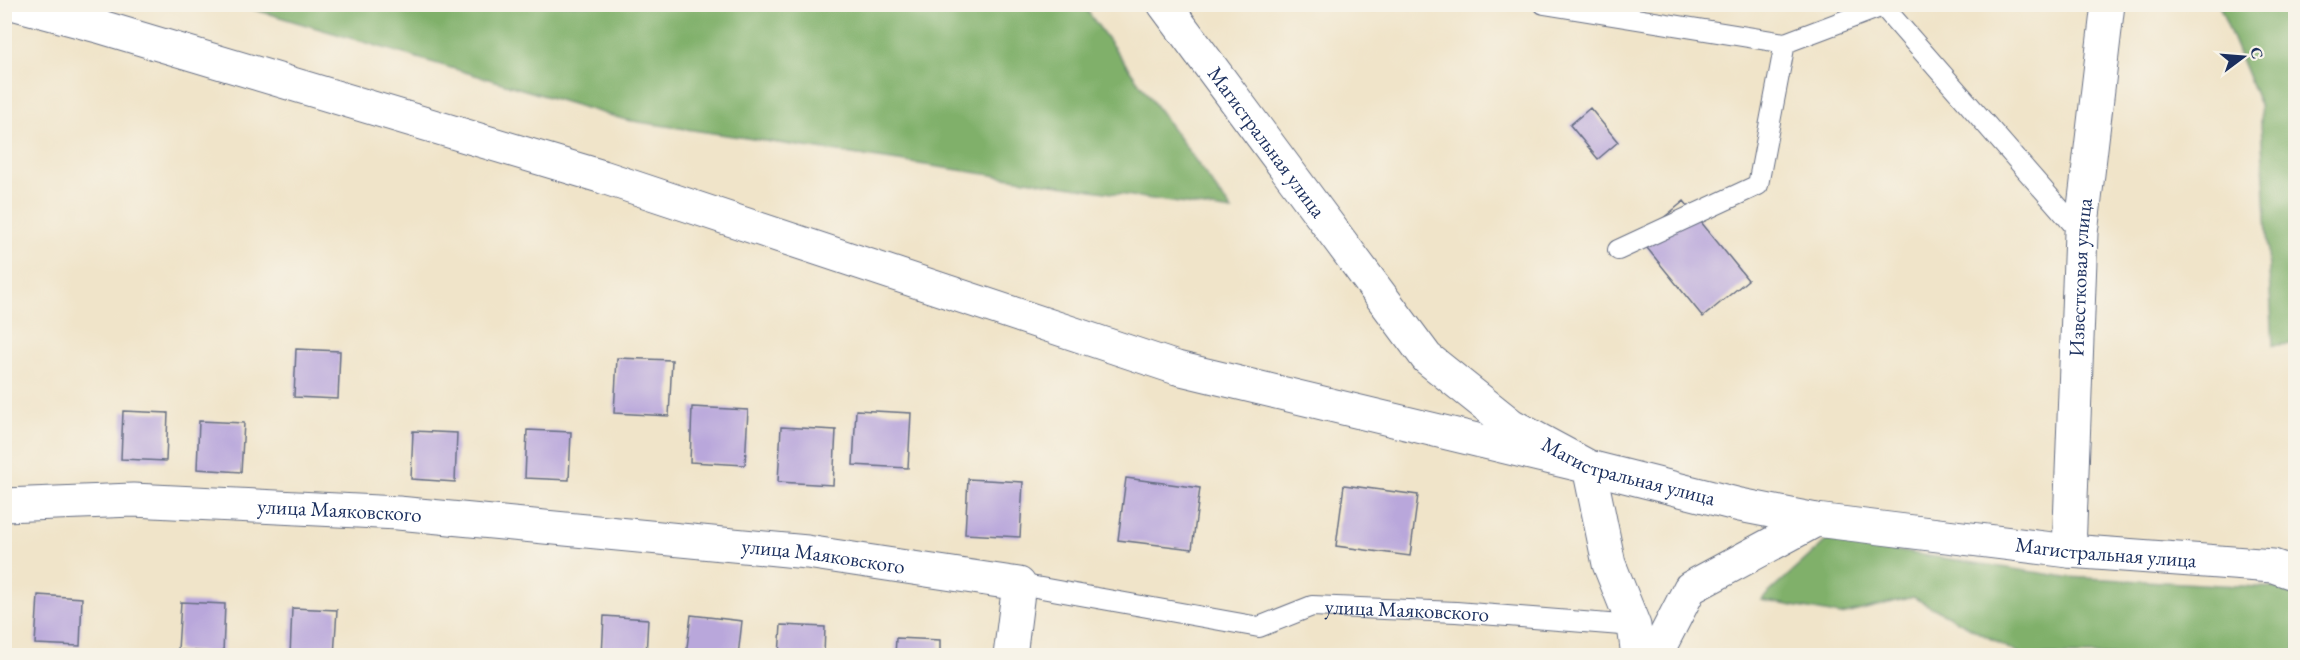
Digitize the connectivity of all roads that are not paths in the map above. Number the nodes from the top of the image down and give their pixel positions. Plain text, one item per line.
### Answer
1 (16, 4) edge
2 (1164, 4) edge
3 (1544, 4) edge
4 (2108, 4) edge
5 (1882, 5) edge
6 (1785, 43) junction
7 (2081, 233) junction
8 (1618, 250) dead end
9 (1589, 467) junction
10 (4, 505) edge
11 (1816, 520) junction
12 (2069, 551) junction
13 (2295, 574) edge
14 (1019, 584) junction
15 (1636, 641) edge
16 (1010, 656) edge
17 (1655, 656) edge

1 - 9 street
2 - 9 street, Магистральная улица
3 - 6 lane
4 - 7 street, Известковая улица
5 - 6 lane
5 - 7 lane
6 - 8 lane
7 - 12 street, Известковая улица
9 - 11 street, Магистральная улица
9 - 15 street
10 - 14 street, улица Маяковского
11 - 12 street, Магистральная улица
11 - 17 street
12 - 13 street, Магистральная улица
14 - 15 lane, улица Маяковского
14 - 16 street

